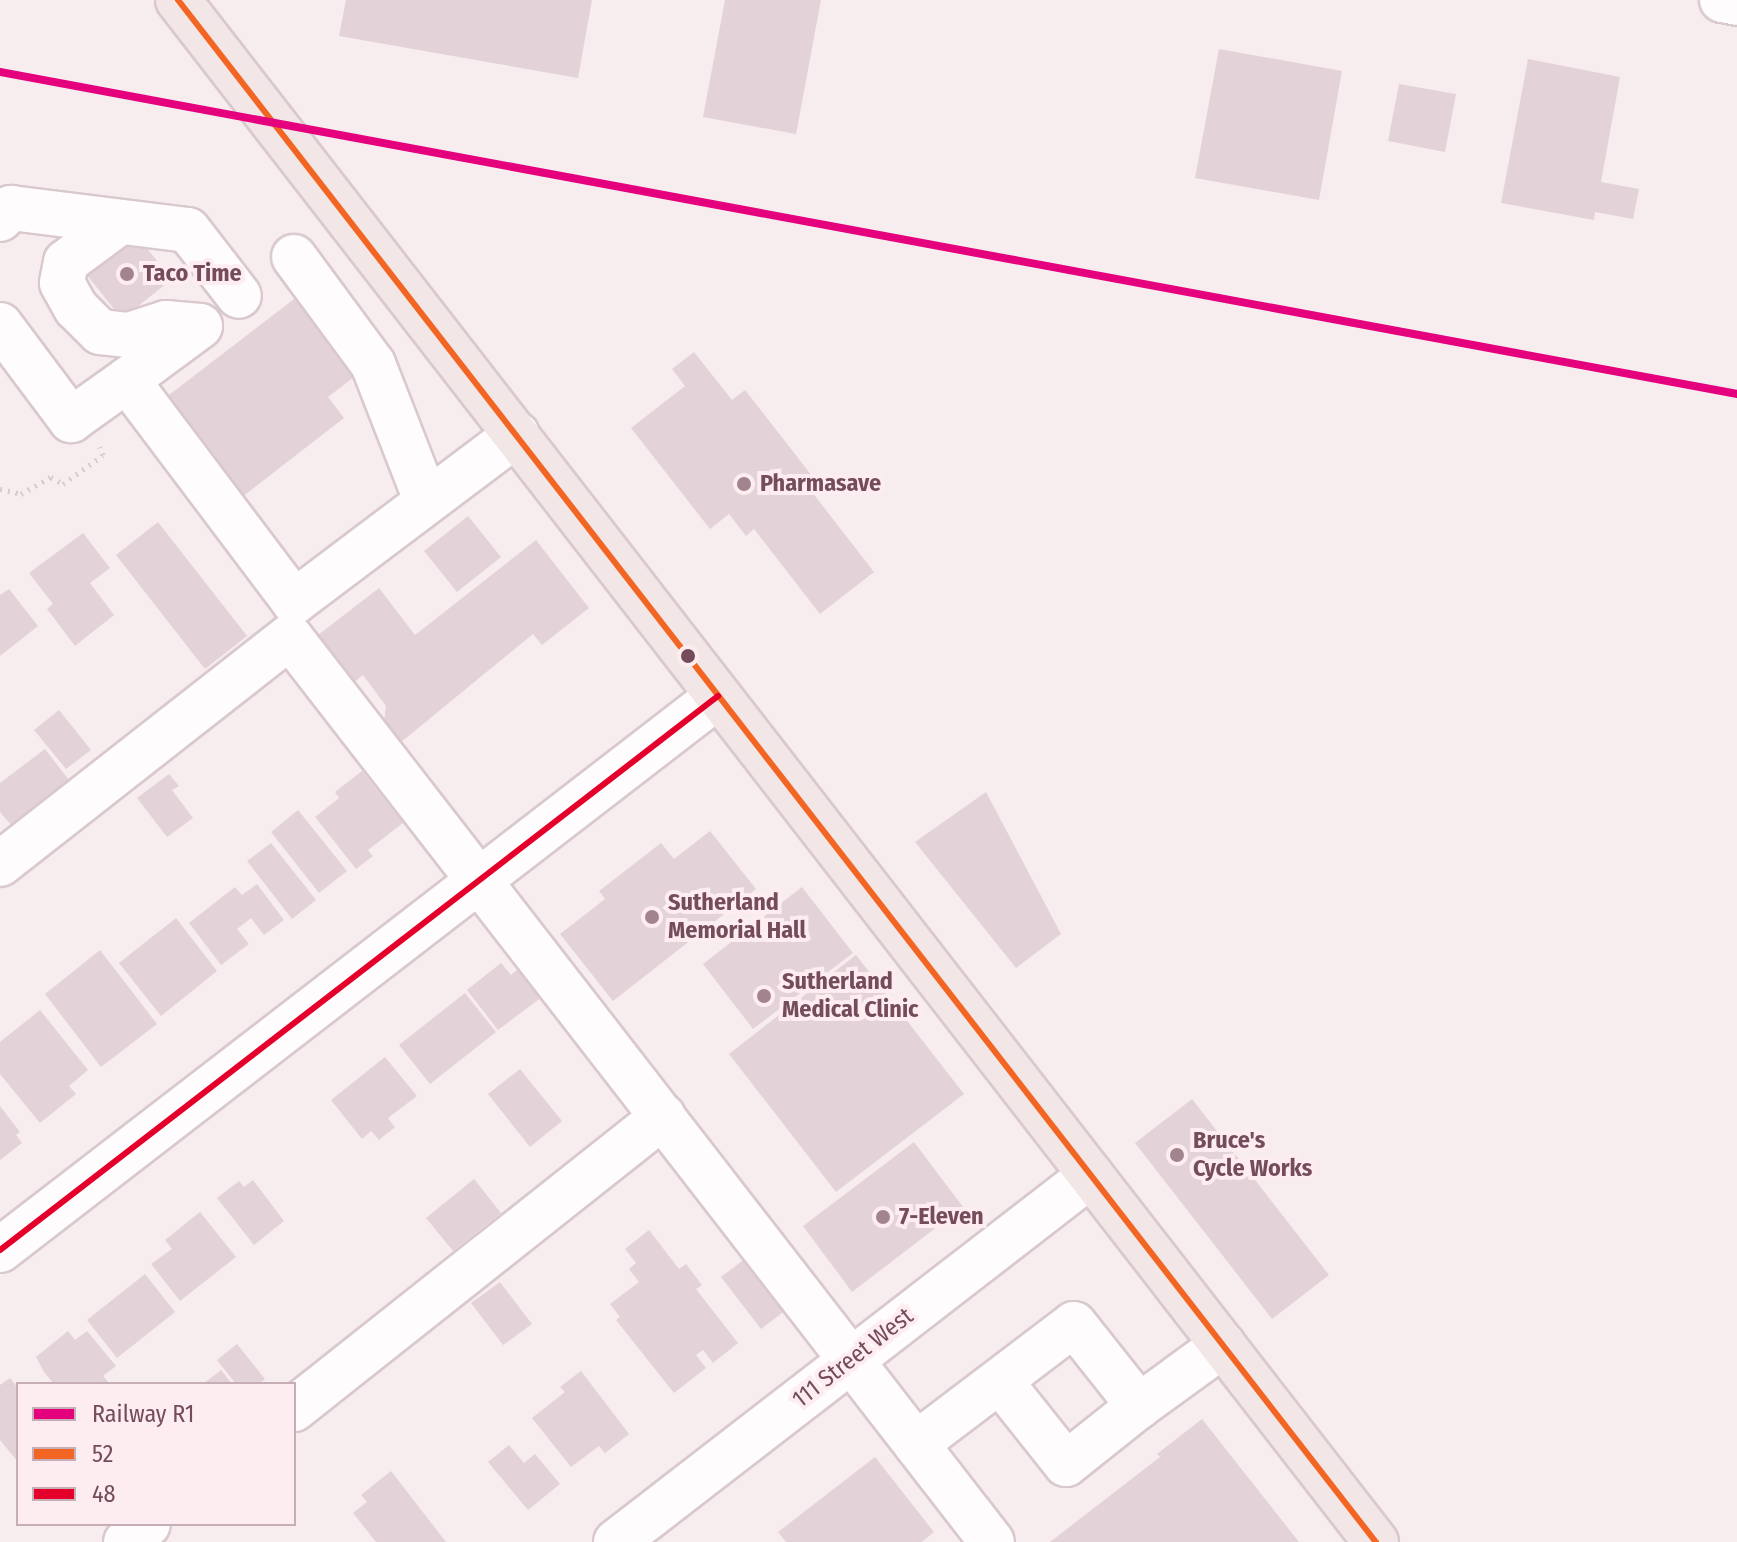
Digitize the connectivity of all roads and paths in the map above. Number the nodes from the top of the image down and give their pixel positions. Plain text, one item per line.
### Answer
1 (178, 0) edge
2 (1722, 0) edge
3 (1737, 3) edge
4 (0, 219) edge
5 (120, 222) junction
6 (294, 257) dead end
7 (239, 296) dead end
8 (0, 325) edge
9 (127, 380) junction
10 (517, 434) junction
11 (63, 484) dead end
12 (0, 489) edge
13 (426, 500) junction
14 (718, 696) junction
15 (0, 864) edge
16 (478, 877) junction
17 (663, 1117) junction
18 (1091, 1175) junction
19 (0, 1250) edge
20 (1223, 1345) junction
21 (851, 1360) junction
22 (1000, 1381) junction
23 (1139, 1406) junction
24 (296, 1407) edge
25 (916, 1444) junction
26 (146, 1526) edge
27 (126, 1542) edge
28 (616, 1542) edge
29 (992, 1542) edge
30 (1376, 1542) edge

1 - 10 main road
2 - 3 street
4 - 5 street
5 - 7 street
5 - 9 street
6 - 13 street
8 - 9 street
9 - 13 street
10 - 13 street
10 - 14 main road
11 - 12 path
14 - 16 street
14 - 18 main road
15 - 16 street
16 - 17 street
16 - 19 street
17 - 21 street
17 - 24 street
18 - 20 main road
18 - 21 street, 111 Street West
20 - 23 street
20 - 30 main road
21 - 25 street
21 - 28 street, 111 Street West
22 - 23 street
22 - 23 street
22 - 25 street
25 - 29 street
26 - 27 street

